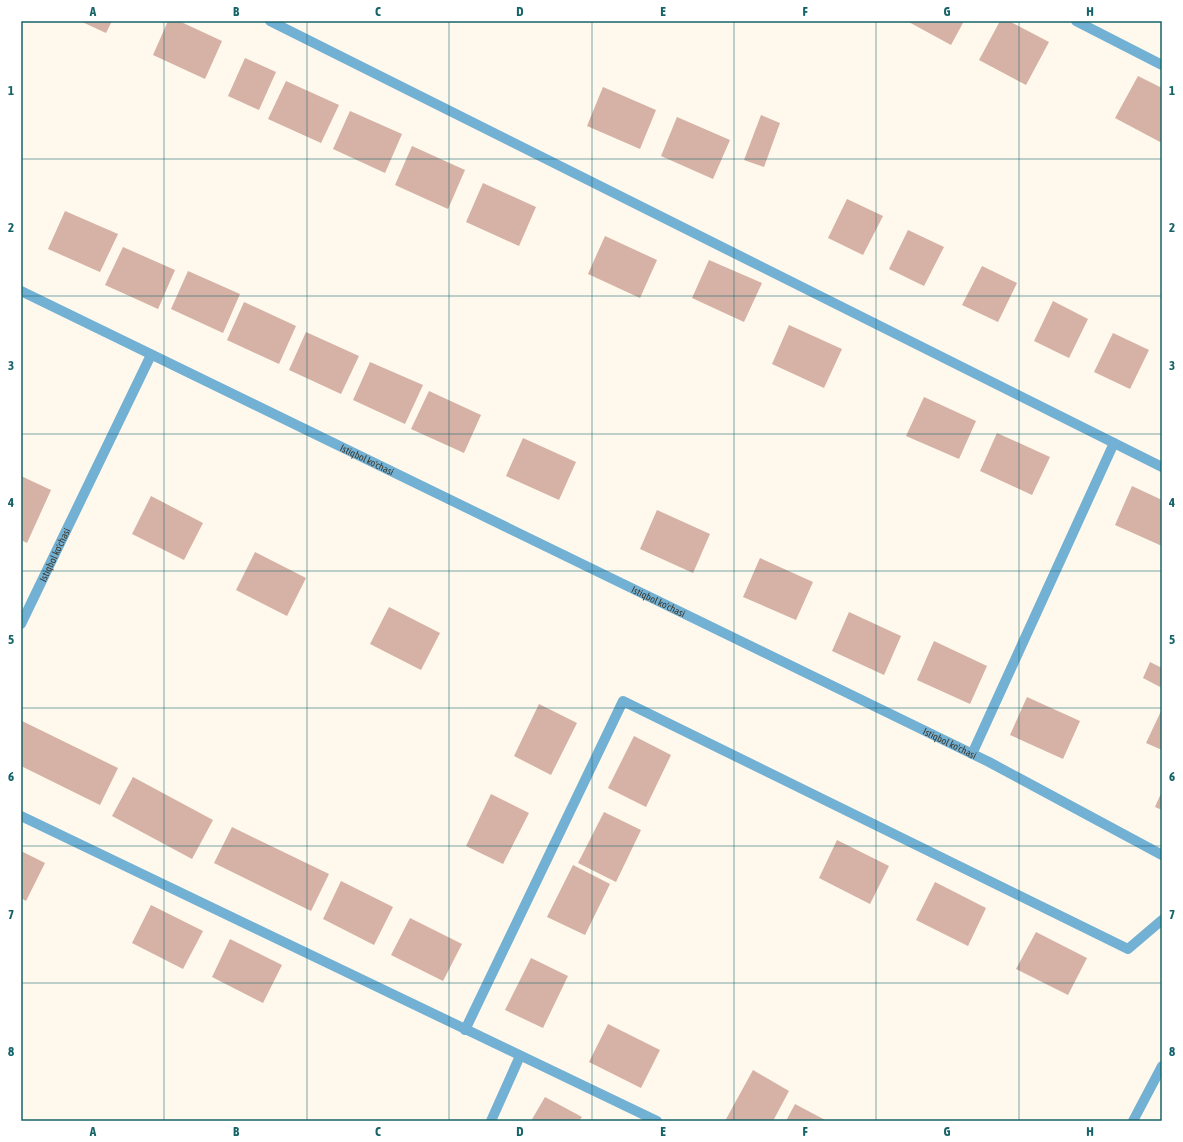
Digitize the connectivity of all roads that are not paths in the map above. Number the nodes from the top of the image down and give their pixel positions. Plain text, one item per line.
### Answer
1 (270, 21) edge
2 (1076, 21) edge
3 (1162, 65) edge
4 (21, 291) edge
5 (151, 355) junction
6 (1114, 443) junction
7 (1162, 467) edge
8 (21, 624) edge
9 (972, 754) junction
10 (21, 816) edge
11 (1162, 855) edge
12 (1162, 920) edge
13 (465, 1030) junction
14 (520, 1056) junction
15 (1162, 1066) edge
16 (491, 1121) edge
17 (657, 1121) edge
18 (1133, 1121) edge

1 - 6 street
2 - 3 street
4 - 5 street, Istiqbol ko'chasi
5 - 8 street, Istiqbol ko'chasi
5 - 9 street, Istiqbol ko'chasi
6 - 7 street
6 - 9 street
9 - 11 street, Istiqbol ko'chasi
10 - 13 street
12 - 13 street
13 - 14 street
14 - 16 street
14 - 17 street
15 - 18 street

